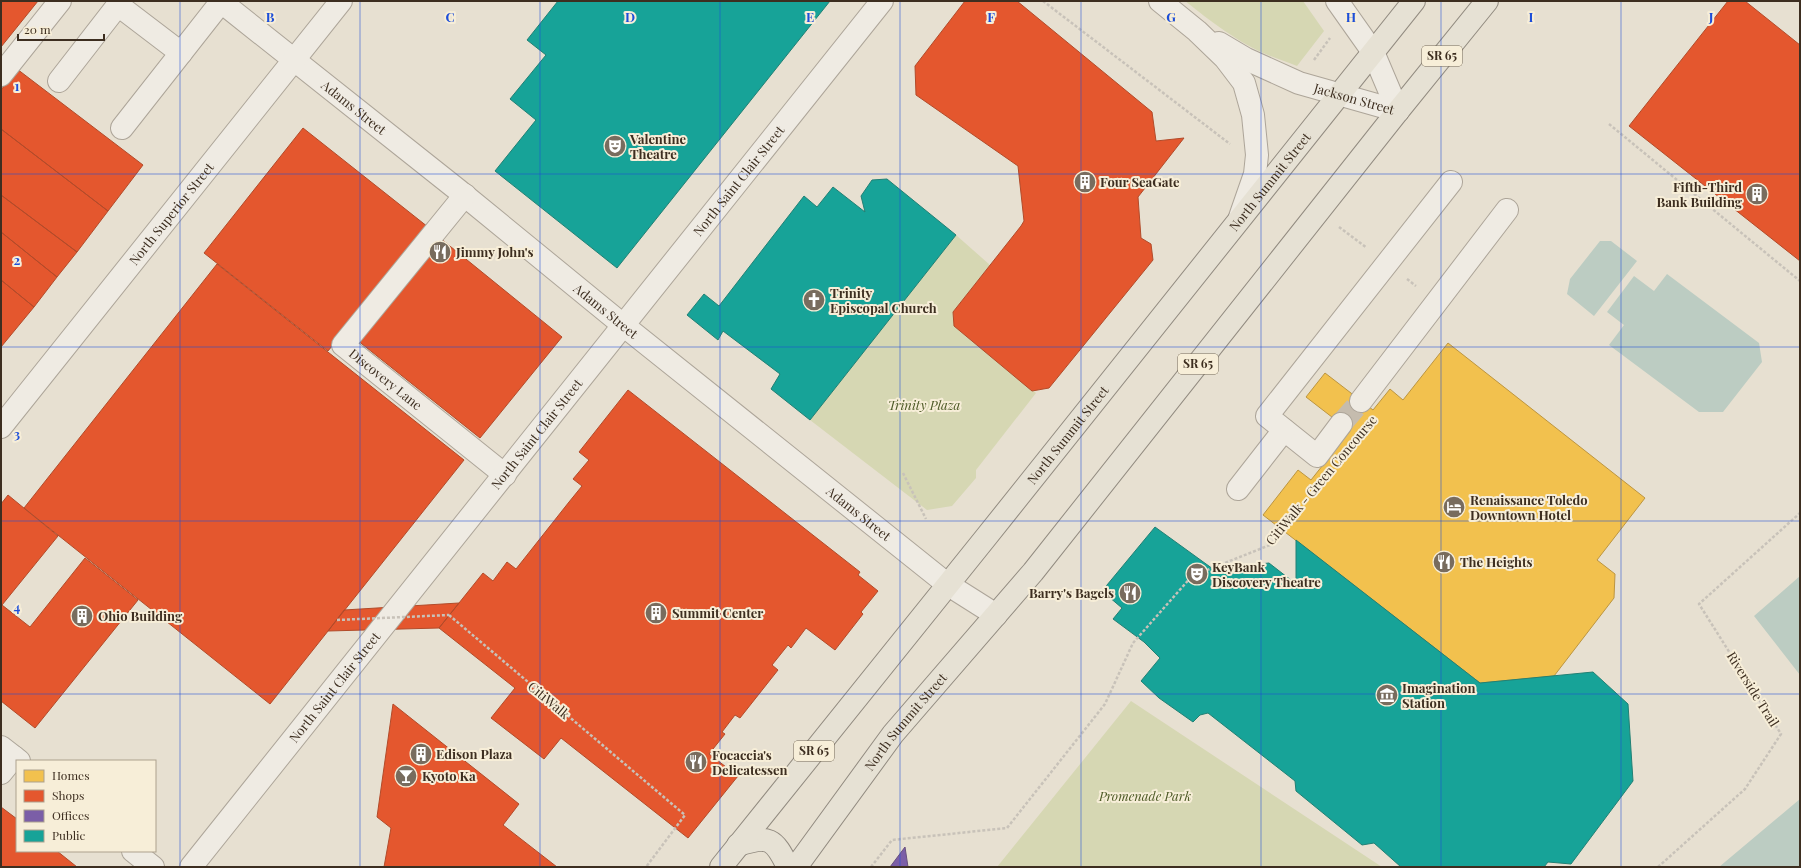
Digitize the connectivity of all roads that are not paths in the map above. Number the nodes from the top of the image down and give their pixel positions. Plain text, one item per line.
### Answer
1 (60, 1) edge
2 (220, 1) edge
3 (341, 1) edge
4 (882, 1) edge
5 (1160, 1) edge
6 (1337, 1) edge
7 (1414, 1) edge
8 (1487, 1) edge
9 (1197, 31) junction
10 (1373, 52) junction
11 (181, 53) junction
12 (294, 60) junction
13 (1, 75) edge
14 (59, 81) dead end
15 (1340, 94) junction
16 (1398, 111) junction
17 (122, 128) dead end
18 (1451, 182) dead end
19 (465, 195) junction
20 (1507, 210) dead end
21 (1238, 222) junction
22 (623, 325) junction
23 (1361, 401) tunnel mouth
24 (1341, 424) tunnel mouth
25 (1, 427) edge
26 (1284, 430) junction
27 (505, 474) junction
28 (1238, 489) dead end
29 (947, 584) junction
30 (996, 615) junction
31 (738, 845) junction
32 (134, 852) edge
33 (153, 867) edge
34 (191, 867) edge
35 (721, 867) edge
36 (788, 867) edge
37 (796, 867) edge

1 - 13 street
2 - 11 street
2 - 12 street, Adams Street
3 - 12 street, North Superior Street
4 - 22 street, North Saint Clair Street
5 - 9 street, Jackson Street
6 - 10 street, Jackson Street
7 - 10 main road, North Summit Street / SR 65
8 - 16 main road, North Summit Street / SR 65
9 - 15 street, Jackson Street
9 - 21 street, Jackson Street
10 - 15 main road, North Summit Street / SR 65
10 - 16 street, Jackson Street
11 - 14 street
11 - 17 street
12 - 19 street, Adams Street
12 - 25 street, North Superior Street
15 - 16 street, Jackson Street
15 - 21 main road, North Summit Street / SR 65
16 - 30 main road, North Summit Street / SR 65
18 - 26 street
19 - 22 street, Adams Street
19 - 27 street, Discovery Lane
20 - 23 street
21 - 29 main road, North Summit Street / SR 65
22 - 27 street, North Saint Clair Street
22 - 29 street, Adams Street
24 - 26 street
26 - 28 street
27 - 34 street, North Saint Clair Street
29 - 30 street, Adams Street
29 - 31 main road, North Summit Street / SR 65
30 - 37 main road, North Summit Street / SR 65
31 - 35 main road, North Summit Street / SR 65
31 - 36 main road
32 - 33 street

